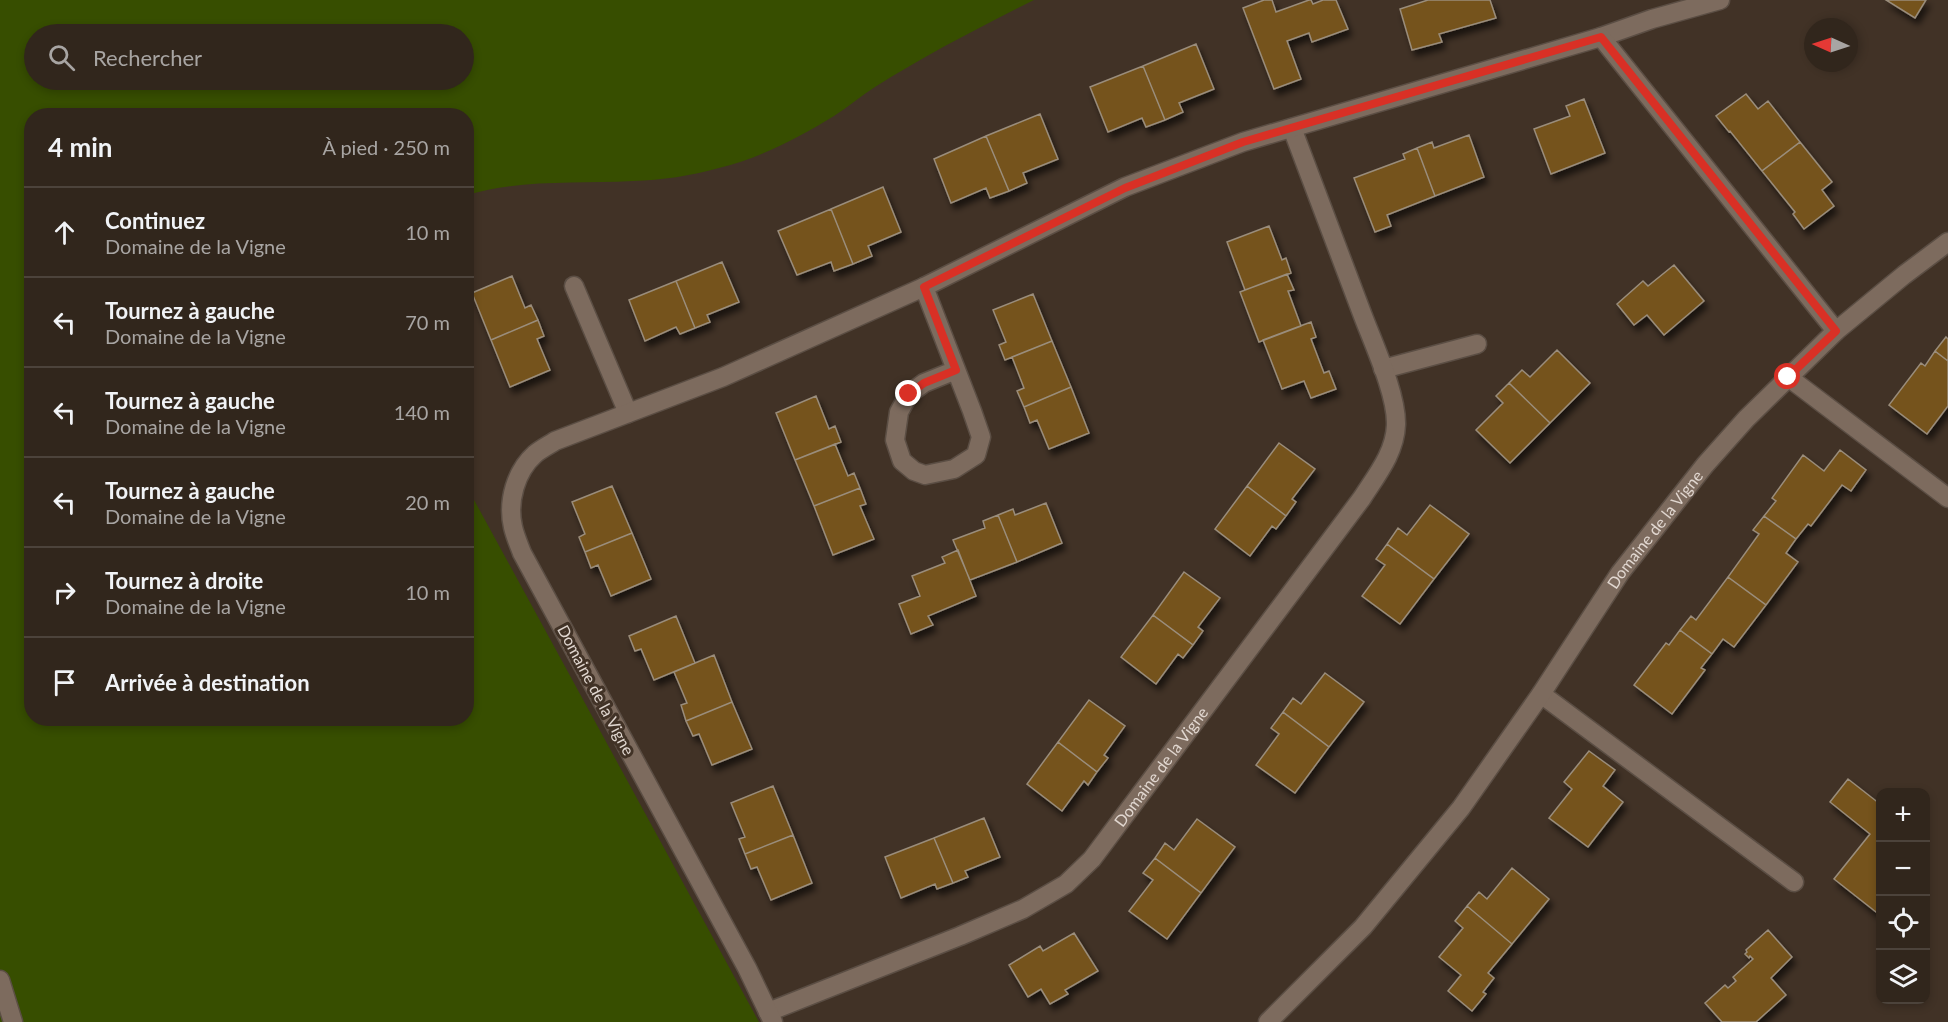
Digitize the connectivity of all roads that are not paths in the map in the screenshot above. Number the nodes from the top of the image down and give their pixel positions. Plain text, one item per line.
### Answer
1 (1720, 0) edge
2 (1601, 37) junction
3 (1292, 128) junction
4 (1948, 242) edge
5 (574, 286) dead end
6 (924, 287) junction
7 (1836, 331) junction
8 (1477, 344) dead end
9 (1383, 369) junction
10 (956, 370) junction
11 (1788, 377) junction
12 (628, 413) junction
13 (1948, 498) edge
14 (1541, 694) junction
15 (1794, 882) dead end
16 (0, 980) edge
17 (771, 1017) edge
18 (13, 1022) edge
19 (1268, 1022) edge

1 - 2 street, Domaine de la Vigne
2 - 3 street, Domaine de la Vigne
2 - 7 street
3 - 6 street, Domaine de la Vigne
3 - 9 street, Domaine de la Vigne
4 - 7 street, Domaine de la Vigne
5 - 12 street
6 - 10 street
6 - 12 street, Domaine de la Vigne
7 - 11 street, Domaine de la Vigne
8 - 9 street
9 - 17 street, Domaine de la Vigne
10 - 10 street
11 - 13 street
11 - 14 street, Domaine de la Vigne
12 - 17 street, Domaine de la Vigne
14 - 15 street
14 - 19 street, Domaine de la Vigne
16 - 18 street

